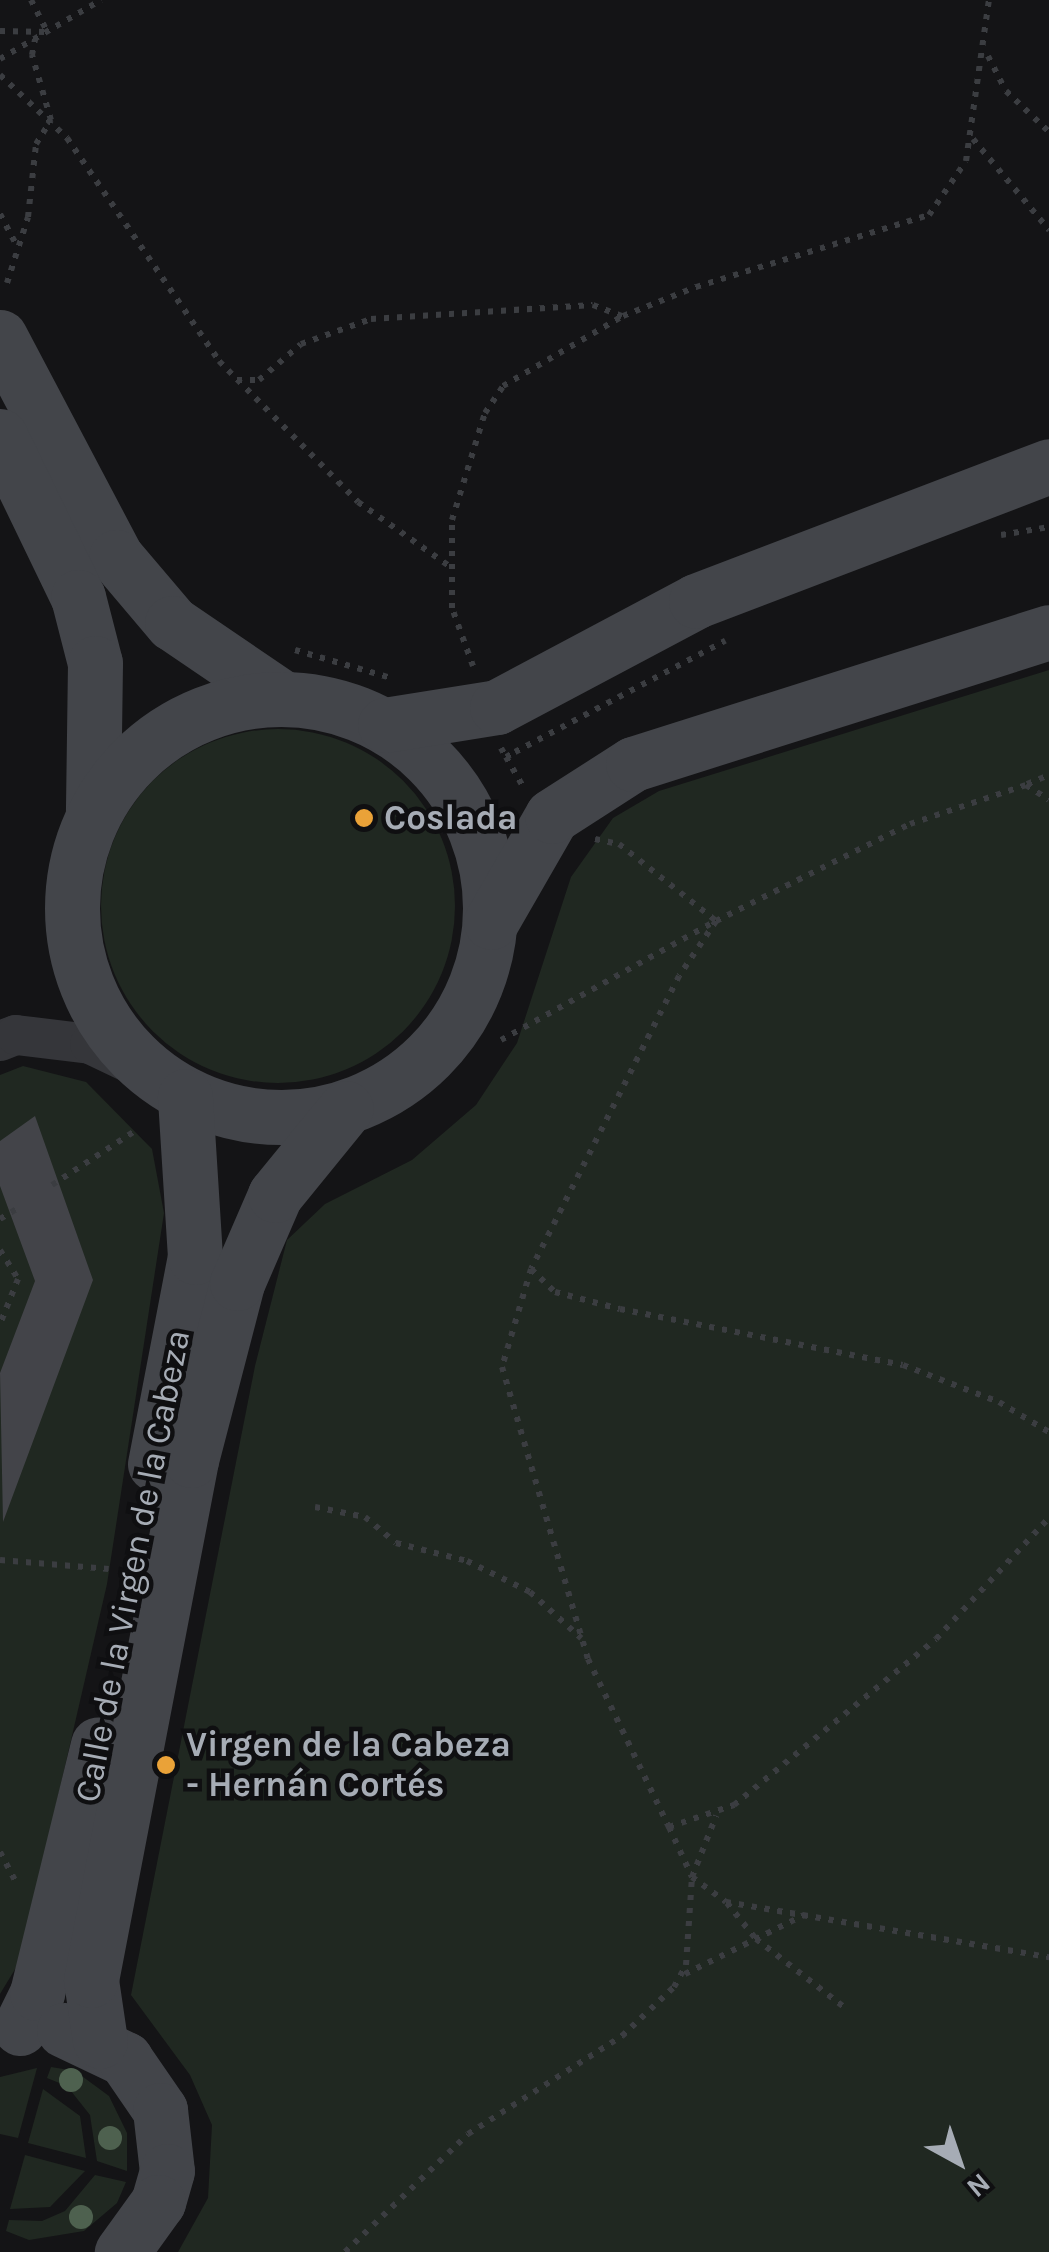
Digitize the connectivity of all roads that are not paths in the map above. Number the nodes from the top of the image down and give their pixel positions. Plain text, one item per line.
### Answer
1 (0, 336) edge
2 (0, 436) edge
3 (1049, 466) edge
4 (1049, 632) edge
5 (281, 698) junction
6 (385, 725) junction
7 (92, 815) junction
8 (490, 922) junction
9 (0, 1041) edge
10 (166, 1084) junction
11 (346, 1108) junction
12 (10, 2032) edge
13 (100, 2041) junction
14 (122, 2252) edge

1 - 5 main road
2 - 7 main road
3 - 6 main road
4 - 8 main road
5 - 6 main road
5 - 7 main road
6 - 8 main road
7 - 10 main road
8 - 11 main road
9 - 10 street
10 - 11 main road
10 - 12 main road, Calle de la Virgen de la Cabeza
11 - 13 main road, Calle de la Virgen de la Cabeza
12 - 13 main road
13 - 14 main road

